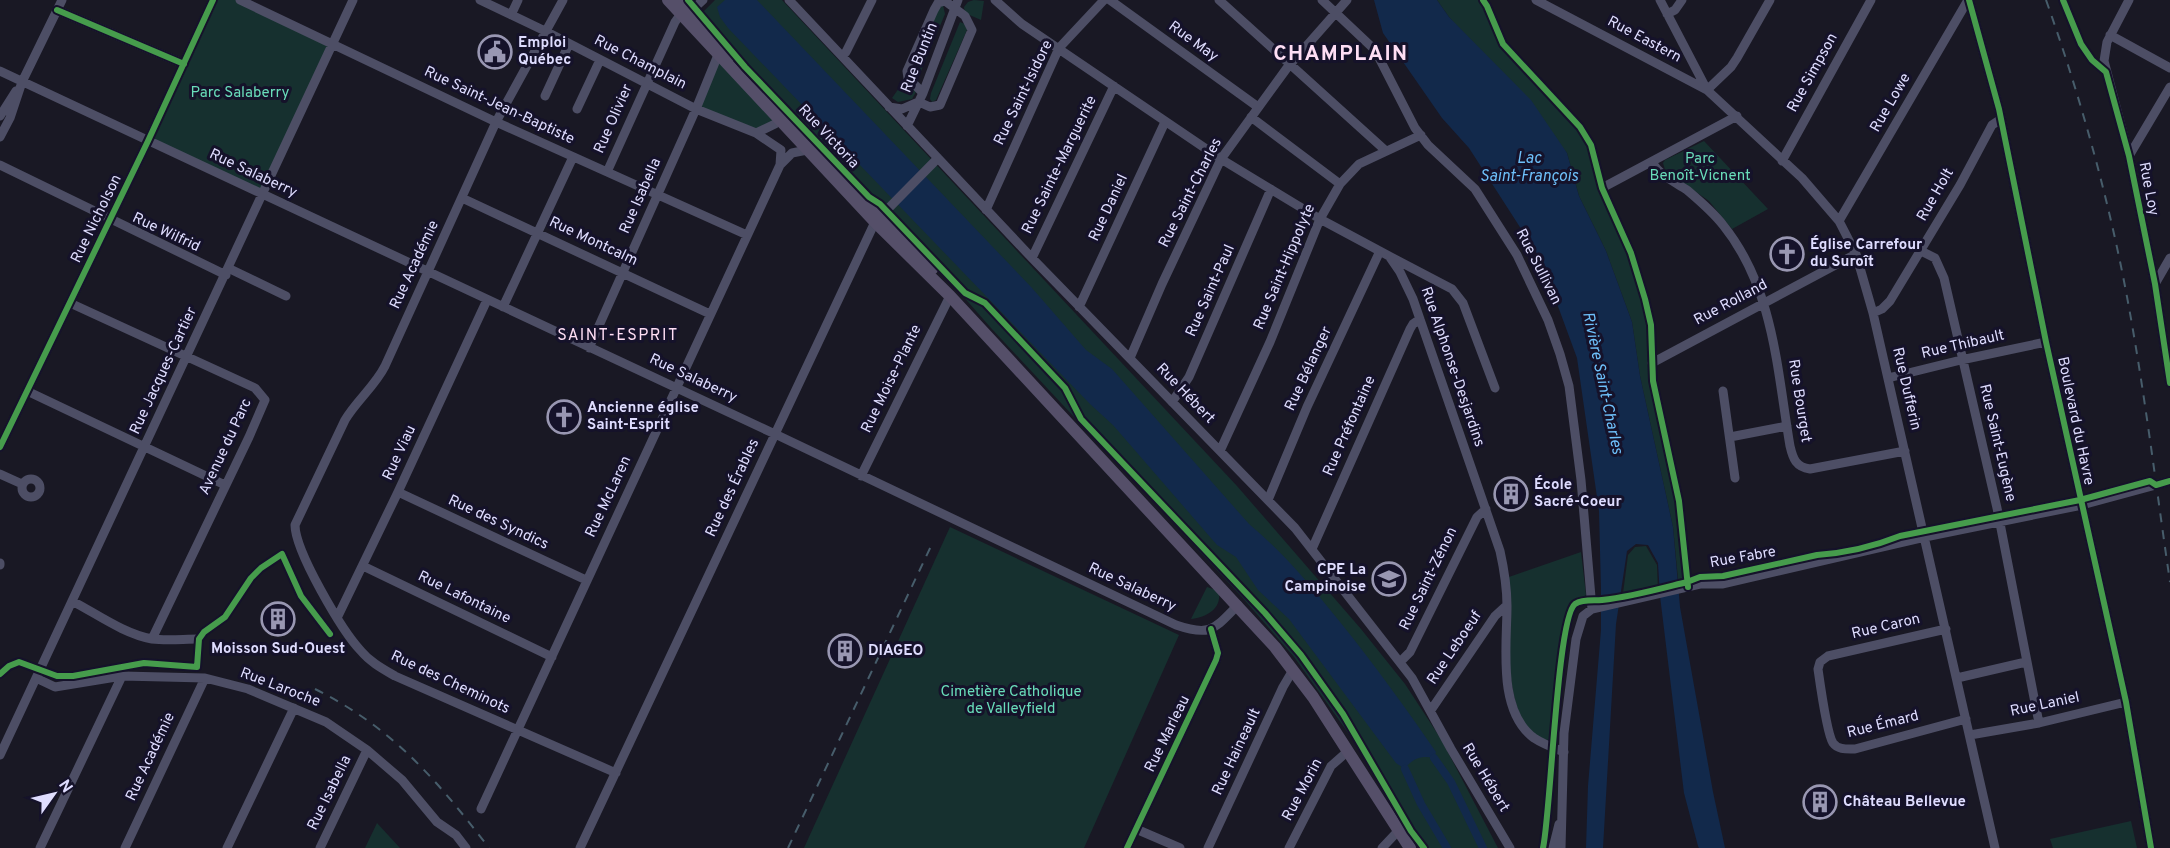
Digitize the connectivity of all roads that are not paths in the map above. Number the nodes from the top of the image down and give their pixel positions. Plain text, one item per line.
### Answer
1 (62, 0) edge
2 (213, 0) edge
3 (240, 0) edge
4 (353, 0) edge
5 (480, 0) edge
6 (518, 0) edge
7 (563, 0) edge
8 (668, 0) edge
9 (682, 0) edge
10 (703, 0) edge
11 (789, 0) edge
12 (872, 0) edge
13 (995, 0) edge
14 (1104, 0) edge
15 (1110, 0) edge
16 (1219, 0) edge
17 (1322, 0) edge
18 (1347, 0) edge
19 (1536, 0) edge
20 (1660, 0) edge
21 (1682, 0) edge
22 (1770, 0) edge
23 (1871, 0) edge
24 (1969, 0) edge
25 (2129, 0) edge
26 (958, 3) edge
27 (57, 10) junction
28 (686, 13) junction
29 (1335, 13) junction
30 (1667, 14) junction
31 (511, 15) junction
32 (545, 31) junction
33 (2110, 35) junction
34 (333, 44) junction
35 (569, 44) junction
36 (1059, 48) junction
37 (718, 55) junction
38 (842, 56) junction
39 (600, 60) junction
40 (183, 64) junction
41 (1291, 64) junction
42 (2170, 68) edge
43 (0, 71) edge
44 (22, 82) junction
45 (646, 83) junction
46 (1114, 86) junction
47 (2170, 87) edge
48 (1707, 90) junction
49 (545, 96) dead end
50 (921, 97) junction
51 (889, 107) junction
52 (1258, 107) junction
53 (577, 109) dead end
54 (696, 109) junction
55 (0, 116) edge
56 (1737, 116) junction
57 (1251, 117) junction
58 (783, 118) junction
59 (2001, 119) junction
60 (496, 122) junction
61 (1165, 122) junction
62 (907, 126) junction
63 (756, 133) junction
64 (1421, 135) junction
65 (0, 137) edge
66 (148, 141) junction
67 (807, 150) junction
68 (1386, 151) junction
69 (2129, 156) junction
70 (573, 157) junction
71 (938, 158) junction
72 (1221, 159) junction
73 (1782, 160) junction
74 (1652, 162) junction
75 (0, 165) edge
76 (780, 165) junction
77 (607, 172) junction
78 (1340, 184) junction
79 (1602, 188) dead end
80 (1271, 189) junction
81 (658, 195) junction
82 (263, 196) junction
83 (462, 198) junction
84 (986, 210) junction
85 (878, 218) junction
86 (1320, 219) junction
87 (110, 220) junction
88 (1839, 221) junction
89 (536, 232) junction
90 (747, 236) junction
91 (1921, 251) junction
92 (1384, 254) junction
93 (1856, 254) junction
94 (1032, 258) junction
95 (2170, 258) edge
96 (227, 271) junction
97 (429, 273) junction
98 (623, 273) junction
99 (2155, 284) junction
100 (286, 296) dead end
101 (950, 296) junction
102 (487, 300) junction
103 (70, 303) junction
104 (1764, 303) junction
105 (503, 307) junction
106 (1080, 307) junction
107 (1873, 313) junction
108 (711, 314) junction
109 (1420, 319) junction
110 (2046, 342) junction
111 (589, 348) junction
112 (186, 358) junction
113 (1130, 358) junction
114 (1963, 359) junction
115 (1652, 363) dead end
116 (1888, 378) junction
117 (2170, 383) edge
118 (676, 387) junction
119 (1495, 388) dead end
120 (1723, 391) dead end
121 (27, 392) junction
122 (1173, 402) junction
123 (1787, 426) junction
124 (775, 434) junction
125 (1730, 437) junction
126 (0, 447) edge
127 (145, 447) junction
128 (1220, 451) junction
129 (1905, 451) junction
130 (0, 474) edge
131 (861, 476) junction
132 (1735, 478) dead end
133 (2170, 481) edge
134 (22, 484) dead end
135 (225, 485) junction
136 (398, 492) junction
137 (1268, 500) junction
138 (2082, 505) junction
139 (1486, 509) junction
140 (1999, 522) junction
141 (1925, 537) junction
142 (297, 540) joint
143 (1312, 549) junction
144 (363, 566) junction
145 (586, 580) junction
146 (72, 601) junction
147 (1238, 605) junction
148 (1507, 605) junction
149 (1592, 609) junction
150 (337, 618) junction
151 (1211, 628) junction
152 (1946, 629) junction
153 (152, 639) junction
154 (199, 639) dead end
155 (1833, 655) joint
156 (552, 657) junction
157 (1400, 662) junction
158 (2026, 662) junction
159 (1293, 670) junction
160 (122, 676) junction
161 (36, 678) junction
162 (205, 678) junction
163 (1957, 678) junction
164 (2126, 702) junction
165 (294, 708) junction
166 (1431, 710) junction
167 (1966, 719) junction
168 (2040, 723) junction
169 (518, 730) junction
170 (1970, 735) junction
171 (367, 750) junction
172 (1348, 751) junction
173 (1563, 752) junction
174 (0, 755) edge
175 (616, 773) junction
176 (481, 809) dead end
177 (1562, 816) junction
178 (1136, 829) junction
179 (1399, 830) junction
180 (40, 848) edge
181 (125, 848) edge
182 (227, 848) edge
183 (320, 848) edge
184 (466, 848) edge
185 (580, 848) edge
186 (1127, 848) edge
187 (1180, 848) edge
188 (1208, 848) edge
189 (1289, 848) edge
190 (1382, 848) edge
191 (1410, 848) edge
192 (1510, 848) edge
193 (1553, 848) edge
194 (1561, 848) edge
195 (1995, 848) edge
196 (2151, 848) edge

1 - 27 street
2 - 40 street, Rue Nicholson
3 - 34 street, Rue Saint-Jean-Baptiste
4 - 34 street, Rue Jacques-Cartier
5 - 31 street, Rue Champlain
6 - 31 street
7 - 32 street, Rue Académie
8 - 28 main road, Rue Victoria
9 - 28 main road, Rue Victoria
10 - 28 street, Rue Olivier
11 - 38 street, Rue Hébert
12 - 38 street
13 - 36 street, Rue Alphonse-Desjardins
14 - 36 street, Rue Saint-Isidore
15 - 52 street, Rue May
16 - 41 street
17 - 29 street, Rue Sullivan
18 - 29 street, Rue Saint-Charles
19 - 48 street, Rue Eastern
20 - 30 street, Rue Dufferin
21 - 30 street
22 - 48 street
23 - 73 street, Rue Simpson
24 - 59 street, Boulevard du Havre
24 - 88 street, Rue Lowe
25 - 33 street, Rue Loy
26 - 50 street, Rue Buntin
26 - 50 street
26 - 50 street
27 - 40 street
27 - 44 street
28 - 37 main road, Rue Victoria
28 - 45 street, Rue Olivier
28 - 58 main road, Rue Victoria
29 - 41 street, Rue Saint-Charles
29 - 64 street, Rue Sullivan
30 - 48 street, Rue Dufferin
31 - 32 street, Rue Champlain
32 - 35 street, Rue Champlain
32 - 60 street, Rue Académie
33 - 42 street
33 - 69 street, Rue Loy
34 - 60 street, Rue Saint-Jean-Baptiste
34 - 82 street, Rue Jacques-Cartier
35 - 39 street, Rue Champlain
35 - 49 street
36 - 46 street, Rue Alphonse-Desjardins
36 - 84 street, Rue Saint-Isidore
37 - 54 street, Rue Isabella
37 - 58 main road, Rue Victoria
38 - 51 street, Rue Hébert
39 - 45 street, Rue Champlain
39 - 53 street
40 - 66 street, Rue Nicholson
41 - 52 street, Rue Saint-Charles
41 - 68 street
43 - 44 street, Rue Salaberry
44 - 55 street
44 - 65 street
44 - 66 street, Rue Salaberry
45 - 54 street, Rue Champlain
45 - 77 street, Rue Olivier
46 - 61 street, Rue Alphonse-Desjardins
46 - 94 street, Rue Sainte-Marguerite
47 - 69 street
48 - 56 street, Rue Dufferin
50 - 51 street
50 - 62 street, Rue Buntin
51 - 62 street, Rue Hébert
52 - 57 street, Rue Saint-Charles
54 - 63 street, Rue Champlain
54 - 81 street, Rue Isabella
56 - 73 street, Rue Dufferin
56 - 74 street
57 - 72 street, Rue Saint-Charles
57 - 78 street
58 - 63 street
58 - 67 main road, Rue Victoria
58 - 85 main road, Rue Victoria
59 - 91 street, Rue Holt
59 - 110 street, Boulevard du Havre
60 - 70 street, Rue Saint-Jean-Baptiste
60 - 83 street, Rue Académie
61 - 72 street, Rue Alphonse-Desjardins
61 - 106 street, Rue Daniel
62 - 71 street, Rue Hébert
63 - 76 street
64 - 68 street, Rue Saint-Hippolyte
64 - 149 street, Rue Sullivan
66 - 82 street, Rue Salaberry
66 - 87 street, Rue Nicholson
67 - 76 street
67 - 85 main road, Rue Victoria
68 - 78 street, Rue Saint-Hippolyte
69 - 99 street, Rue Loy
70 - 77 street, Rue Saint-Jean-Baptiste
70 - 89 street
71 - 84 street, Rue Hébert
71 - 85 street, Rue des Érables
72 - 80 street, Rue Alphonse-Desjardins
72 - 113 street, Rue Saint-Charles
73 - 88 street, Rue Dufferin
74 - 79 street
74 - 104 street, Rue Bourget
75 - 87 street, Rue Wilfrid
76 - 90 street, Rue McLaren
77 - 81 street, Rue Saint-Jean-Baptiste
78 - 86 street, Rue Saint-Hippolyte
80 - 86 street, Rue Alphonse-Desjardins
80 - 122 street, Rue Saint-Paul
81 - 90 street, Rue Saint-Jean-Baptiste
81 - 98 street, Rue Isabella
82 - 96 street, Rue Jacques-Cartier
82 - 97 street, Rue Salaberry
83 - 89 street, Rue Montcalm
83 - 97 street, Rue Académie
84 - 94 street, Rue Hébert
85 - 101 main road, Rue Victoria
85 - 124 street, Rue des Érables
86 - 92 street, Rue Alphonse-Desjardins
86 - 128 street, Rue Saint-Hippolyte
87 - 96 street, Rue Wilfrid
87 - 103 street, Rue Nicholson
88 - 93 street, Rue Dufferin
89 - 98 street, Rue Montcalm
89 - 105 street
90 - 108 street, Rue McLaren
91 - 107 street, Rue Holt
91 - 114 street, Rue Saint-Eugène
92 - 109 street, Rue Alphonse-Desjardins
92 - 119 street
92 - 137 street, Rue Bélanger
93 - 104 street, Rue Rolland
93 - 107 street, Rue Dufferin
94 - 106 street, Rue Hébert
95 - 99 street
96 - 100 street, Rue Wilfrid
96 - 112 street, Rue Jacques-Cartier
97 - 102 street, Rue Salaberry
97 - 142 street, Rue Académie
98 - 108 street, Rue Montcalm
98 - 111 street, Rue Isabella
99 - 117 street, Rue Loy
101 - 131 street, Rue Moise-Plante
101 - 147 main road, Rue Victoria
102 - 105 street, Rue Salaberry
102 - 136 street, Rue Viau
103 - 112 street, Avenue du Parc
103 - 121 street, Rue Nicholson
104 - 115 street, Rue Rolland
104 - 123 street, Rue Bourget
105 - 111 street, Rue Salaberry
106 - 113 street, Rue Hébert
107 - 116 street, Rue Dufferin
108 - 118 street, Rue McLaren
109 - 139 street, Rue Alphonse-Desjardins
109 - 143 street, Rue Préfontaine
110 - 114 street, Rue Thibault
110 - 138 street, Boulevard du Havre
111 - 118 street, Rue Salaberry
112 - 127 street, Rue Jacques-Cartier
112 - 135 street, Avenue du Parc
113 - 122 street, Rue Hébert
114 - 116 street, Rue Thibault
114 - 140 street, Rue Saint-Eugène
116 - 129 street, Rue Dufferin
118 - 124 street, Rue Salaberry
118 - 145 street, Rue McLaren
120 - 125 street
121 - 126 street, Rue Nicholson
121 - 127 street
122 - 128 street, Rue Hébert
123 - 125 street
123 - 129 street, Rue Bourget
124 - 131 street, Rue Salaberry
124 - 175 street, Rue des Érables
125 - 132 street
127 - 135 street
127 - 146 street, Rue Jacques-Cartier
128 - 137 street, Rue Hébert
129 - 141 street, Rue Dufferin
130 - 134 street
131 - 151 street, Rue Salaberry
133 - 138 street, Rue Fabre
135 - 153 street, Avenue du Parc
136 - 144 street, Rue Viau
136 - 145 street, Rue des Syndics
137 - 143 street, Rue Hébert
138 - 140 street, Rue Fabre
138 - 164 street, Boulevard du Havre
139 - 148 street, Rue Alphonse-Desjardins
139 - 157 street, Rue Saint-Zénon
140 - 141 street, Rue Fabre
140 - 158 street, Rue Saint-Eugène
141 - 149 street, Rue Fabre
141 - 152 street, Rue Dufferin
142 - 150 street, Rue des Cheminots
143 - 157 street, Rue Hébert
144 - 150 street, Rue Viau
144 - 156 street, Rue Lafontaine
145 - 156 street, Rue McLaren
146 - 153 street
146 - 161 street, Rue Jacques-Cartier
147 - 151 street
147 - 159 main road, Rue Victoria
148 - 166 street, Rue Leboeuf
148 - 173 street, Rue Alphonse-Desjardins
149 - 173 street
150 - 169 street, Rue des Cheminots
151 - 178 street, Rue Marleau
152 - 155 street, Rue Caron
152 - 163 street, Rue Dufferin
153 - 154 street
155 - 167 street, Rue Émard
156 - 169 street, Rue McLaren
157 - 166 street, Rue Hébert
158 - 163 street
158 - 168 street, Rue Saint-Eugène
159 - 172 main road, Rue Victoria
159 - 188 street, Rue Haineault
160 - 161 street, Rue Laroche
160 - 162 street, Rue Laroche
160 - 180 street
161 - 174 street, Rue Jacques-Cartier
162 - 165 street, Rue Laroche
162 - 181 street, Rue Académie
163 - 167 street, Rue Dufferin
164 - 168 street, Rue Laniel
164 - 196 street, Boulevard du Havre
165 - 171 street, Rue Laroche
165 - 182 street
166 - 192 street, Rue Hébert
167 - 170 street, Rue Dufferin
168 - 170 street, Rue Laniel
169 - 175 street, Rue des Cheminots
169 - 176 street, Rue McLaren
170 - 195 street, Rue Dufferin
171 - 183 street, Rue Isabella
171 - 184 street, Rue Laroche
172 - 179 main road, Rue Victoria
172 - 189 street, Rue Morin
173 - 177 street
175 - 185 street, Rue des Érables
177 - 193 street
177 - 194 street
178 - 186 street, Rue Marleau
178 - 187 street
179 - 190 street
179 - 191 main road, Rue Victoria

